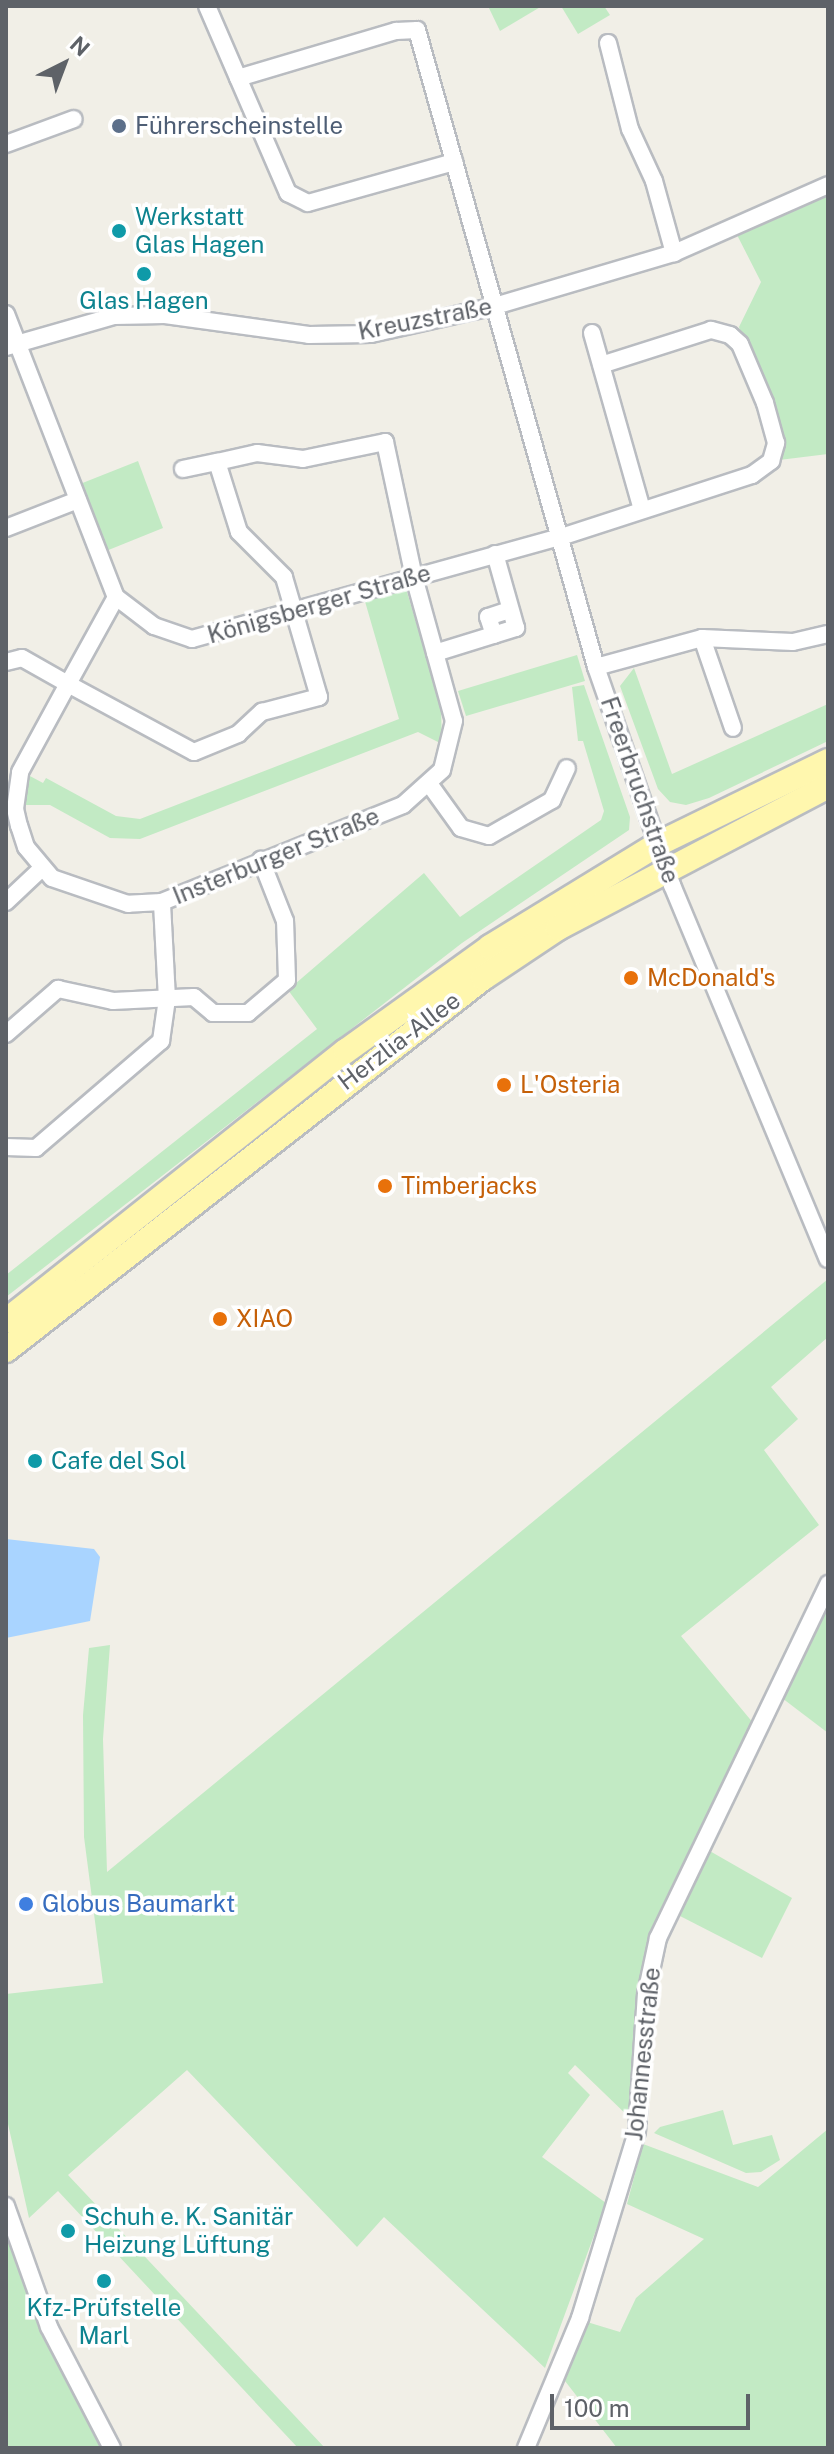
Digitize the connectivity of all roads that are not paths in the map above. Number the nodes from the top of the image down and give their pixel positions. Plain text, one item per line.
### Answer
1 (207, 6) edge
2 (608, 43) dead end
3 (238, 78) junction
4 (74, 119) dead end
5 (6, 144) edge
6 (454, 162) junction
7 (828, 185) edge
8 (674, 253) junction
9 (495, 306) junction
10 (6, 314) edge
11 (592, 333) dead end
12 (12, 345) edge
13 (601, 365) junction
14 (217, 462) junction
15 (183, 469) dead end
16 (78, 500) junction
17 (642, 510) junction
18 (6, 528) edge
19 (561, 537) junction
20 (495, 554) junction
21 (414, 577) junction
22 (116, 597) junction
23 (295, 611) junction
24 (828, 634) edge
25 (702, 638) junction
26 (435, 653) junction
27 (6, 662) edge
28 (596, 667) junction
29 (68, 684) junction
30 (733, 728) dead end
31 (828, 761) edge
32 (567, 768) dead end
33 (430, 785) junction
34 (828, 786) edge
35 (660, 843) junction
36 (261, 860) junction
37 (40, 870) junction
38 (668, 870) junction
39 (6, 902) edge
40 (162, 902) junction
41 (167, 999) junction
42 (6, 1034) edge
43 (6, 1147) edge
44 (828, 1259) edge
45 (6, 1321) edge
46 (6, 1350) edge
47 (828, 1584) edge
48 (6, 2206) edge
49 (112, 2448) edge
50 (526, 2448) edge

1 - 3 street
2 - 8 street
3 - 6 street
3 - 6 street, Freerbruchstraße
4 - 5 street
6 - 9 street, Freerbruchstraße
7 - 8 street, Kreuzstraße
8 - 9 street, Kreuzstraße
9 - 12 street, Kreuzstraße
9 - 19 street, Freerbruchstraße
10 - 12 street
11 - 13 street
12 - 16 street
13 - 17 street
13 - 17 street, Königsberger Straße
14 - 15 street
14 - 21 street, Insterburger Straße
14 - 23 street
16 - 18 street
16 - 22 street
17 - 19 street, Königsberger Straße
19 - 20 street, Königsberger Straße
19 - 28 street, Freerbruchstraße
20 - 21 street, Königsberger Straße
20 - 26 street
21 - 23 street, Königsberger Straße
21 - 26 street, Insterburger Straße
22 - 23 street, Königsberger Straße
22 - 29 street
23 - 29 street
24 - 25 street
25 - 28 street
25 - 30 street
26 - 33 street, Insterburger Straße
27 - 29 street
28 - 35 street, Freerbruchstraße
29 - 37 street
31 - 35 main road, Herzlia-Allee
32 - 33 street
33 - 36 street, Insterburger Straße
34 - 38 main road, Herzlia-Allee
35 - 38 street, Freerbruchstraße
35 - 45 main road, Herzlia-Allee
36 - 40 street, Insterburger Straße
36 - 41 street
37 - 39 street
37 - 40 street, Insterburger Straße
38 - 44 street, Freerbruchstraße
38 - 46 main road, Herzlia-Allee
40 - 41 street
41 - 42 street
41 - 43 street
47 - 50 street, Johannesstraße
48 - 49 street

